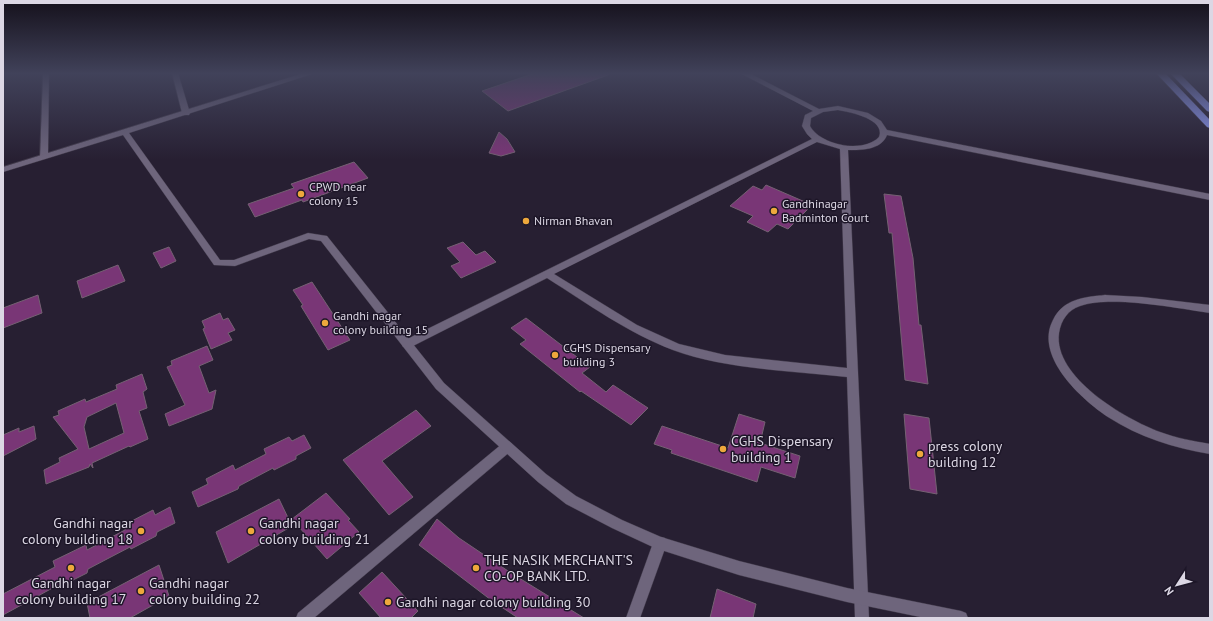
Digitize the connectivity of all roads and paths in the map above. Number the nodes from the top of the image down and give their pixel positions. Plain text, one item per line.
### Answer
1 (45, 102) edge
2 (183, 102) edge
3 (221, 102) edge
4 (800, 102) edge
5 (1188, 102) edge
6 (818, 111) junction
7 (186, 113) junction
8 (1210, 125) edge
9 (126, 132) junction
10 (884, 132) junction
11 (817, 139) junction
12 (844, 147) junction
13 (44, 157) junction
14 (3, 170) edge
15 (1210, 197) edge
16 (547, 274) junction
17 (1210, 309) edge
18 (407, 344) junction
19 (853, 373) junction
20 (508, 446) junction
21 (1210, 449) edge
22 (660, 543) junction
23 (861, 598) junction
24 (303, 618) edge
25 (633, 618) edge
26 (862, 618) edge
27 (961, 618) edge

1 - 13 street
2 - 7 street
3 - 7 street
4 - 6 street
5 - 8 highway
6 - 10 street
6 - 11 street
7 - 9 street
9 - 13 street
9 - 18 street
10 - 12 street
10 - 15 street
11 - 12 street
11 - 16 street
12 - 19 street
13 - 14 street
16 - 18 street
16 - 19 street
17 - 21 street
18 - 20 street
19 - 23 street
20 - 22 street
20 - 24 street
22 - 23 street
22 - 25 street
23 - 26 street
23 - 27 street

